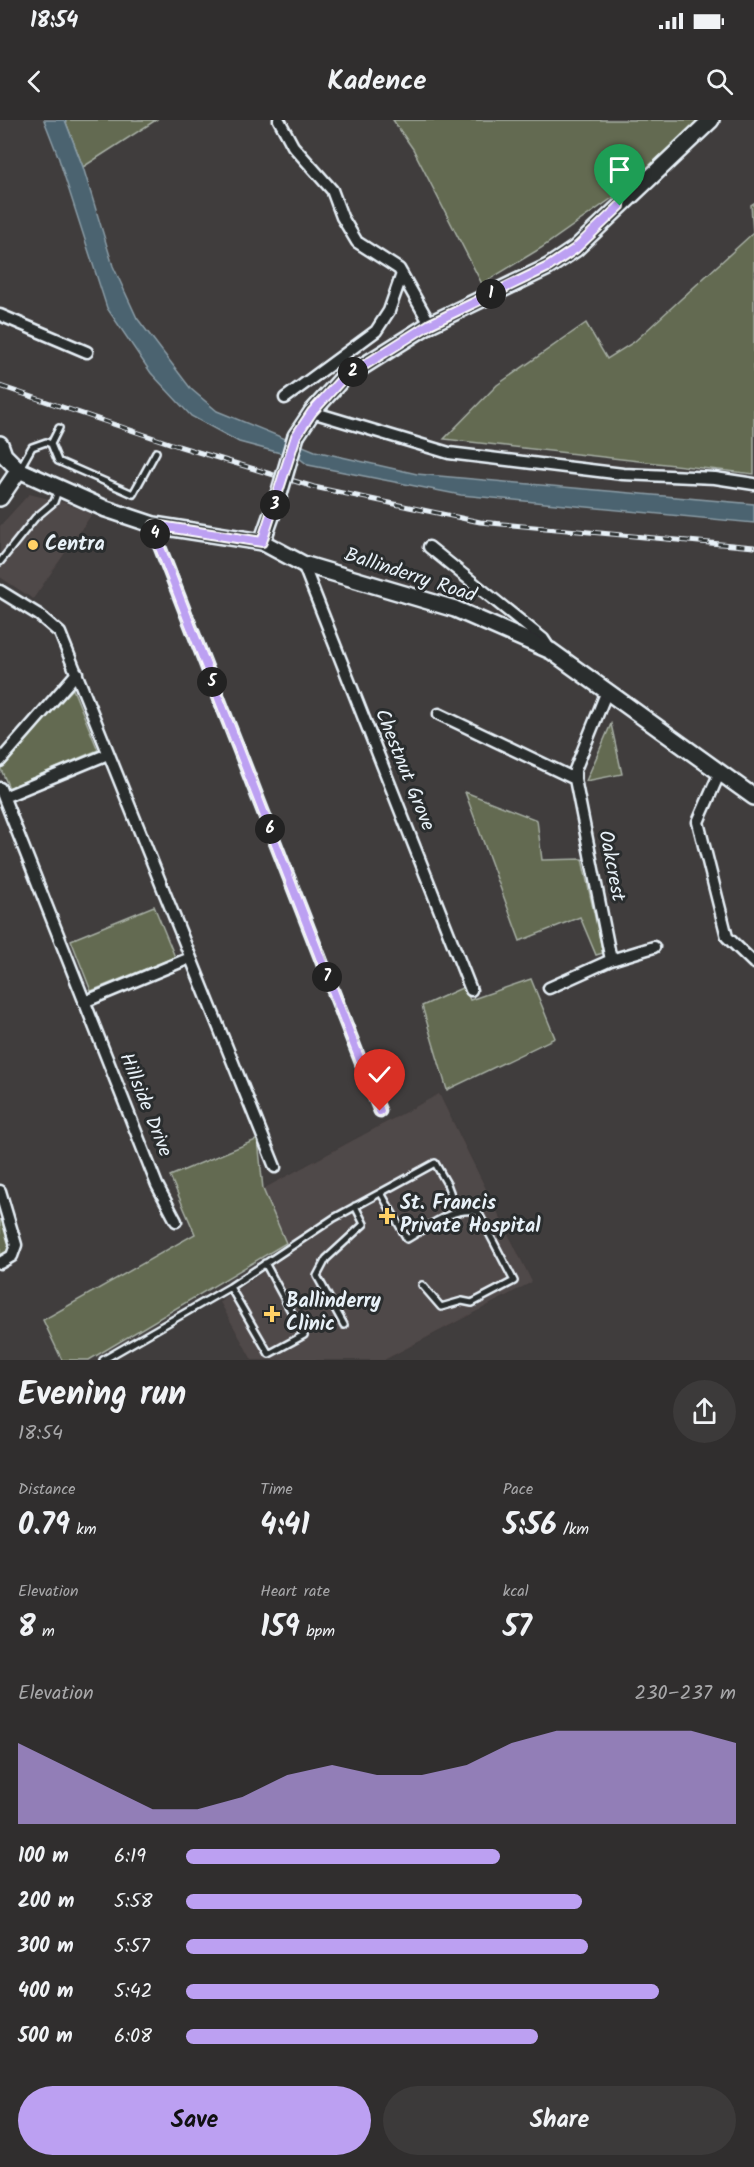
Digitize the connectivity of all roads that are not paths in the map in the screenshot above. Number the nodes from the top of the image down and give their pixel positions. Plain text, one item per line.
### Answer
1 (279, 120) edge
2 (711, 120) edge
3 (402, 274) junction
4 (0, 315) edge
5 (430, 324) junction
6 (87, 352) dead end
7 (285, 398) dead end
8 (312, 412) junction
9 (59, 428) dead end
10 (0, 444) edge
11 (51, 444) junction
12 (156, 452) dead end
13 (19, 470) junction
14 (754, 484) edge
15 (60, 487) junction
16 (0, 498) edge
17 (154, 525) junction
18 (262, 542) junction
19 (429, 547) dead end
20 (0, 562) edge
21 (303, 564) junction
22 (0, 591) edge
23 (551, 651) junction
24 (77, 673) junction
25 (607, 691) junction
26 (439, 714) dead end
27 (108, 754) junction
28 (0, 760) edge
29 (720, 772) junction
30 (575, 779) junction
31 (2, 792) edge
32 (754, 797) edge
33 (654, 947) dead end
34 (190, 958) junction
35 (611, 960) junction
36 (754, 963) edge
37 (549, 988) dead end
38 (471, 990) dead end
39 (84, 1002) junction
40 (380, 1111) dead end
41 (275, 1167) dead end
42 (0, 1191) edge
43 (381, 1192) junction
44 (355, 1206) junction
45 (3, 1210) edge
46 (457, 1211) junction
47 (176, 1221) dead end
48 (0, 1263) edge
49 (265, 1263) junction
50 (422, 1285) dead end
51 (230, 1287) junction
52 (344, 1324) dead end
53 (104, 1360) edge

1 - 3 street
2 - 5 street
3 - 5 street
3 - 7 street
4 - 6 street
5 - 8 street
8 - 14 street
8 - 18 street, bridge
9 - 11 lane
10 - 13 street
11 - 12 lane
11 - 13 lane
13 - 15 street, Ballinderry Road
13 - 16 street
15 - 17 street, Ballinderry Road
15 - 20 lane
17 - 18 street, Ballinderry Road
17 - 40 street
18 - 21 street, Ballinderry Road
19 - 23 street
21 - 23 street, Ballinderry Road
21 - 38 street, Chestnut Grove
22 - 24 street
23 - 25 street, Ballinderry Road
24 - 27 street
24 - 28 street
25 - 29 street, Ballinderry Road
25 - 30 street, Oakcrest
26 - 30 street
27 - 31 street, Hillside Drive
27 - 34 street
29 - 32 street, Ballinderry Road
29 - 36 street
30 - 35 street, Oakcrest
31 - 39 street, Hillside Drive
33 - 35 street
34 - 39 street
34 - 41 street
35 - 37 street
39 - 47 street, Hillside Drive
42 - 45 street
43 - 44 lane
43 - 46 lane
43 - 46 lane
44 - 49 lane
44 - 52 lane
45 - 48 street
46 - 50 lane
49 - 51 lane
49 - 51 lane
51 - 53 lane

